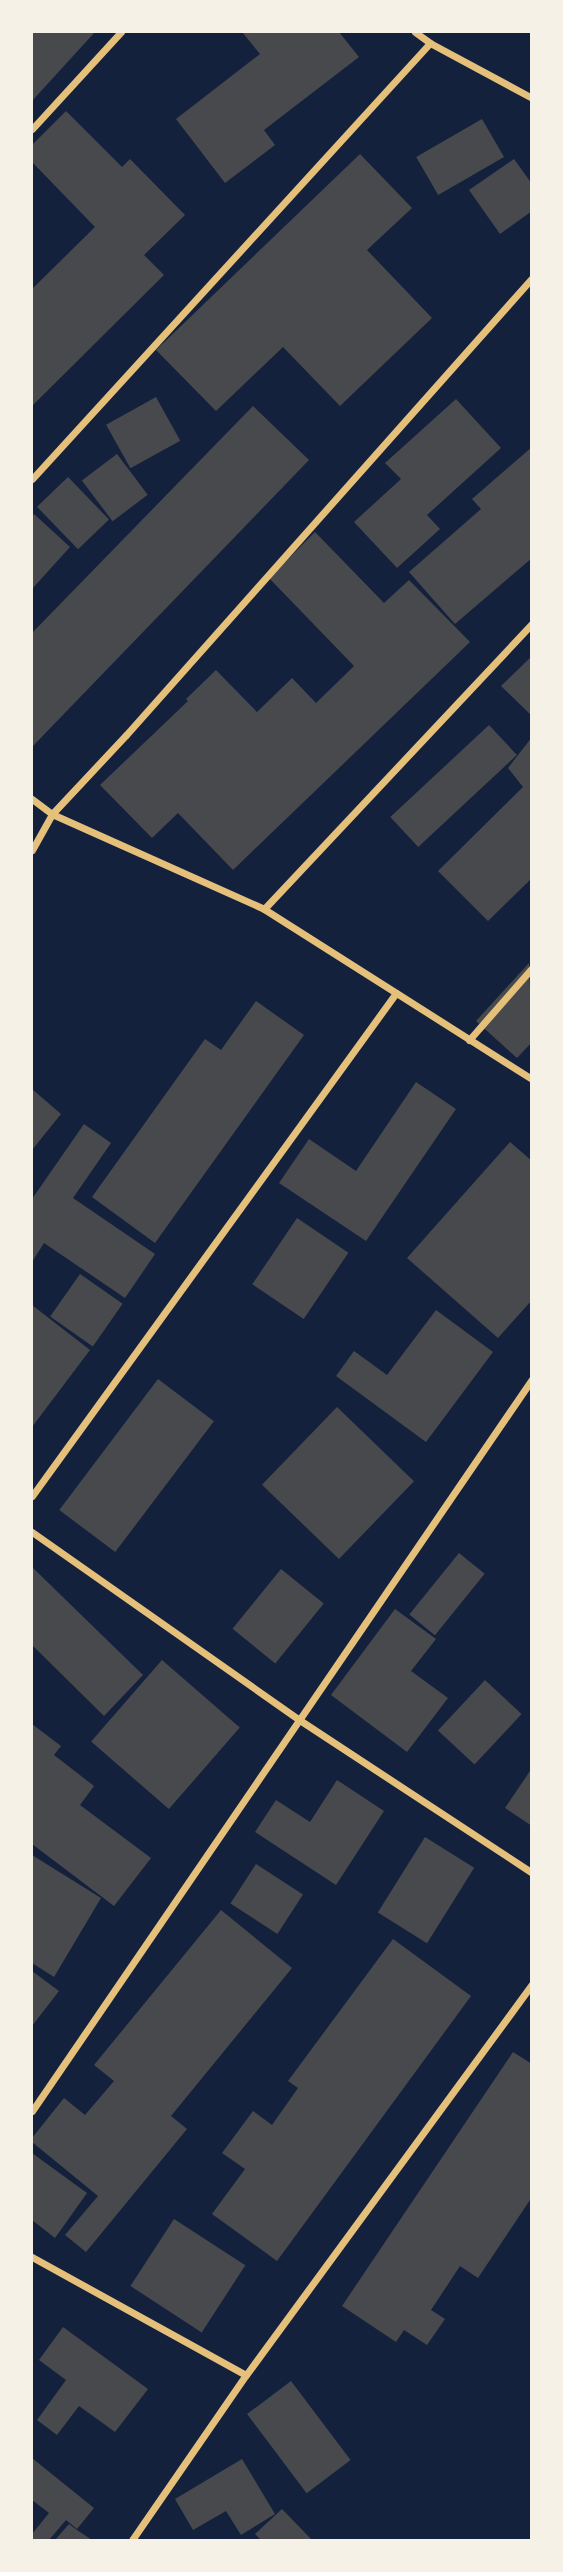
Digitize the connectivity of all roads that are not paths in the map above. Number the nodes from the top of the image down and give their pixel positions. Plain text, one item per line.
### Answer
1 (121, 32) edge
2 (415, 32) edge
3 (430, 43) junction
4 (531, 98) edge
5 (32, 129) edge
6 (531, 278) edge
7 (32, 479) edge
8 (531, 624) edge
9 (32, 799) edge
10 (52, 814) junction
11 (32, 850) edge
12 (264, 909) junction
13 (531, 968) edge
14 (396, 993) junction
15 (469, 1040) junction
16 (531, 1080) edge
17 (531, 1379) edge
18 (32, 1496) edge
19 (32, 1532) edge
20 (298, 1719) junction
21 (531, 1873) edge
22 (531, 1984) edge
23 (32, 2112) edge
24 (32, 2257) edge
25 (246, 2375) junction
26 (131, 2540) edge

1 - 5 street
2 - 3 street
3 - 4 street
3 - 7 street
6 - 10 street
8 - 12 street
9 - 10 street
10 - 11 street
10 - 12 street
12 - 14 street
13 - 15 street
14 - 15 street
14 - 18 street
15 - 16 street
17 - 20 street
19 - 20 street
20 - 21 street
20 - 23 street
22 - 25 street
24 - 25 street
25 - 26 street

